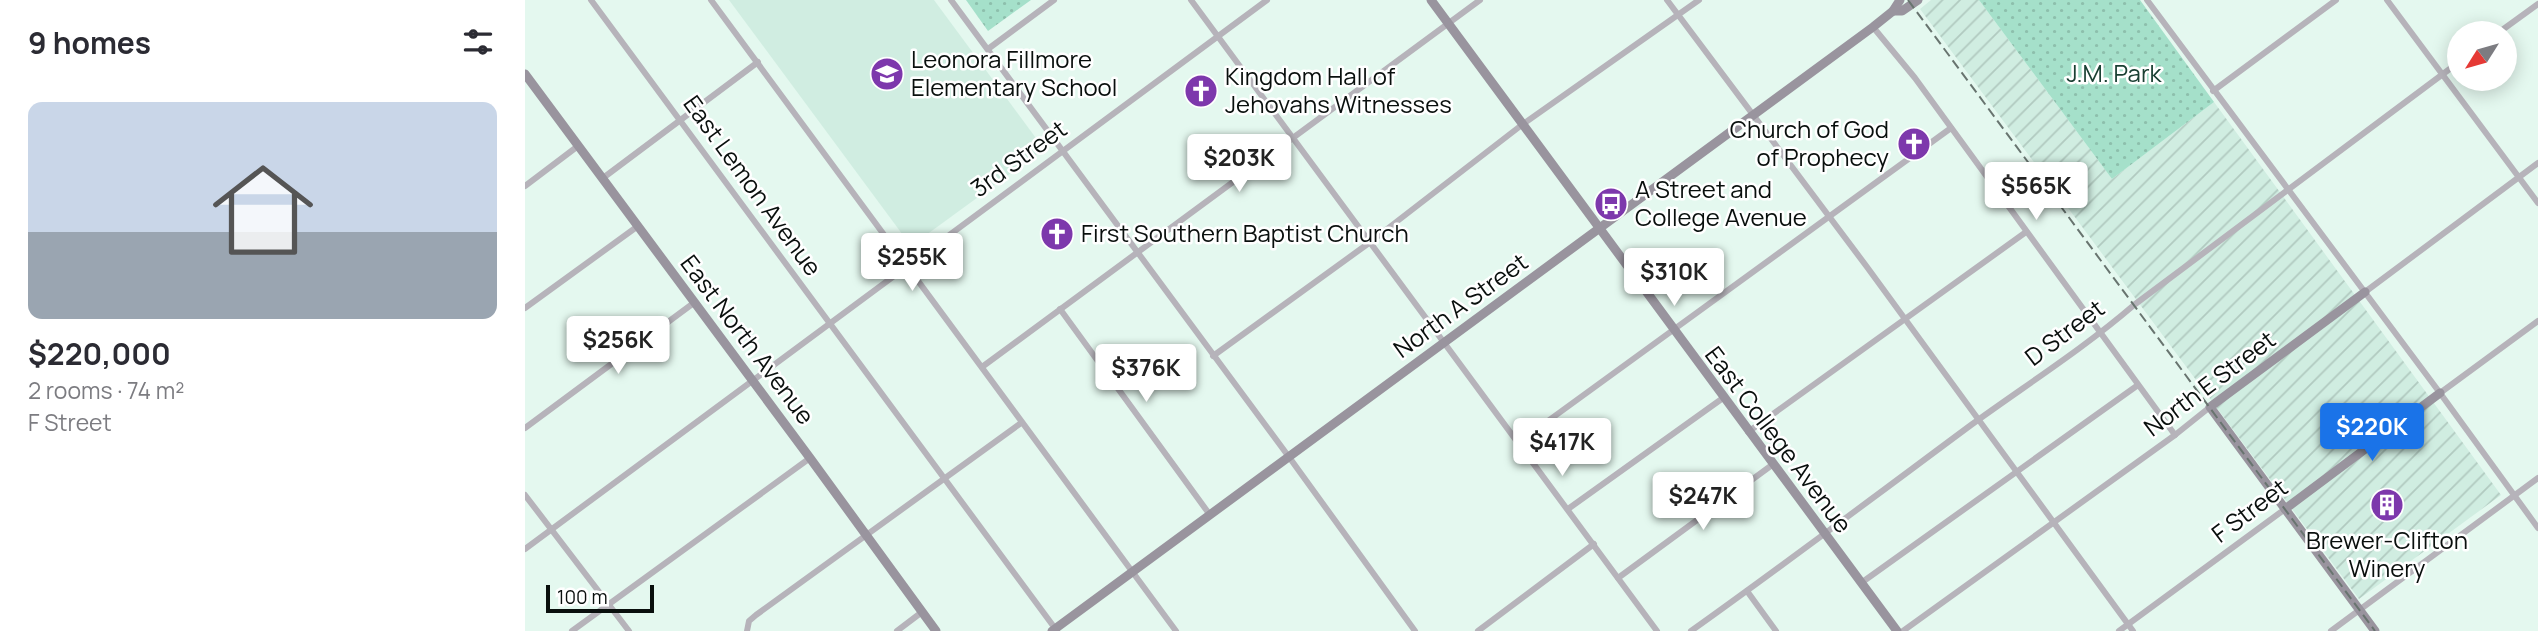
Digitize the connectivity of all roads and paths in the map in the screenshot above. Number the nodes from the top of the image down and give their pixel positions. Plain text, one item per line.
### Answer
1 (591, 0) edge
2 (711, 0) edge
3 (951, 0) edge
4 (1054, 0) edge
5 (1191, 0) edge
6 (1266, 0) edge
7 (1431, 0) edge
8 (1480, 0) edge
9 (1667, 0) edge
10 (1699, 0) edge
11 (1918, 0) edge
12 (2147, 0) edge
13 (2336, 0) edge
14 (2387, 0) edge
15 (1896, 4) edge
16 (2538, 4) edge
17 (1678, 15) junction
18 (2515, 21) edge
19 (1448, 23) junction
20 (1873, 27) junction
21 (1218, 36) junction
22 (988, 49) junction
23 (758, 62) junction
24 (2447, 70) edge
25 (525, 74) edge
26 (2442, 74) junction
27 (2213, 91) junction
28 (1753, 114) junction
29 (680, 119) junction
30 (1523, 124) junction
31 (1951, 128) junction
32 (1293, 138) junction
33 (578, 146) junction
34 (1063, 151) junction
35 (2538, 163) edge
36 (2519, 177) junction
37 (603, 178) junction
38 (525, 186) edge
39 (2288, 191) junction
40 (2538, 203) edge
41 (1829, 217) junction
42 (638, 226) junction
43 (1598, 229) junction
44 (2026, 232) junction
45 (1369, 243) junction
46 (1137, 252) junction
47 (908, 265) junction
48 (2365, 292) junction
49 (695, 302) junction
50 (525, 308) edge
51 (1060, 309) junction
52 (1904, 318) junction
53 (2538, 321) edge
54 (831, 325) junction
55 (1673, 330) junction
56 (2101, 333) junction
57 (1444, 342) junction
58 (1213, 356) junction
59 (982, 367) junction
60 (753, 381) junction
61 (2138, 385) junction
62 (2440, 393) junction
63 (1723, 398) junction
64 (2210, 407) junction
65 (1979, 419) junction
66 (1021, 422) junction
67 (525, 428) edge
68 (1748, 432) junction
69 (2175, 435) junction
70 (1519, 442) junction
71 (1289, 457) junction
72 (810, 458) junction
73 (1772, 465) junction
74 (2016, 471) junction
75 (2538, 478) edge
76 (944, 479) junction
77 (525, 495) edge
78 (2515, 496) junction
79 (1568, 509) junction
80 (2285, 509) junction
81 (1210, 515) junction
82 (2054, 523) junction
83 (2538, 528) edge
84 (551, 530) junction
85 (1824, 533) junction
86 (867, 535) junction
87 (1594, 544) junction
88 (525, 549) edge
89 (1133, 572) junction
90 (1618, 578) junction
91 (1861, 583) junction
92 (1747, 591) junction
93 (608, 604) junction
94 (2360, 610) junction
95 (922, 612) junction
96 (2131, 628) edge
97 (747, 630) edge
98 (1055, 630) edge
99 (572, 631) edge
100 (629, 631) edge
101 (897, 631) edge
102 (936, 631) edge
103 (1176, 631) edge
104 (1415, 631) edge
105 (1478, 631) edge
106 (1657, 631) edge
107 (1691, 631) edge
108 (1776, 631) edge
109 (1896, 631) edge
110 (1903, 631) edge
111 (2119, 631) edge
112 (2331, 631) edge
113 (2375, 631) edge

1 - 29 street, East Lemon Avenue
2 - 23 street
3 - 22 street
4 - 22 street
5 - 21 street
6 - 21 street, 3rd Street
7 - 19 street, East College Avenue
8 - 19 street
9 - 17 street
10 - 17 street
11 - 15 street, North A Street
12 - 27 street
13 - 27 street
14 - 26 street
15 - 20 street, North A Street
16 - 18 street
17 - 28 street
17 - 30 street
19 - 30 street, East College Avenue
19 - 32 street
20 - 28 street, North A Street
20 - 31 street
21 - 32 street
21 - 34 street, 3rd Street
22 - 34 street
23 - 29 street
23 - 47 street
24 - 26 street, D Street
25 - 33 street, East North Avenue
26 - 36 street
26 - 39 street, D Street
27 - 39 street
28 - 41 street
28 - 43 street, North A Street
29 - 37 street
29 - 54 street, East Lemon Avenue
30 - 43 street, East College Avenue
30 - 45 street
31 - 41 street
31 - 44 street
32 - 45 street
32 - 46 street
33 - 37 street, East North Avenue
33 - 38 street
34 - 46 street
34 - 47 street, 3rd Street
35 - 36 street, North E Street
36 - 40 street
36 - 48 street, North E Street
37 - 42 street, East North Avenue
39 - 48 street
39 - 56 street, D Street
41 - 52 street
41 - 55 street
42 - 49 street, East North Avenue
42 - 50 street
43 - 55 street, East College Avenue
43 - 57 street, North A Street
44 - 52 street
44 - 56 street
45 - 57 street
45 - 58 street
46 - 51 street
46 - 58 street
47 - 54 street, 3rd Street
47 - 59 street
48 - 62 street
48 - 64 street, North E Street
49 - 60 street, East North Avenue
49 - 67 street
51 - 59 street
51 - 81 street
52 - 65 street
52 - 68 street
53 - 62 street, F Street
54 - 60 street, 3rd Street
54 - 76 street, East Lemon Avenue
55 - 63 street, East College Avenue
55 - 70 street
56 - 61 street
56 - 65 street, D Street
57 - 70 street
57 - 71 street, North A Street
58 - 71 street
59 - 66 street
60 - 72 street, East North Avenue
60 - 84 street, 3rd Street
61 - 69 street
61 - 74 street
62 - 78 street
62 - 80 street, F Street
63 - 68 street, East College Avenue
63 - 79 street
64 - 69 street, North E Street
64 - 80 street
65 - 74 street
65 - 85 street, D Street
66 - 76 street
66 - 89 street
68 - 73 street, East College Avenue
69 - 82 street, North E Street
70 - 79 street
71 - 81 street, North A Street
71 - 104 street
72 - 86 street, East North Avenue
72 - 93 street
73 - 85 street, East College Avenue
73 - 90 street
74 - 82 street
74 - 91 street
75 - 78 street
76 - 86 street
76 - 98 street, East Lemon Avenue
77 - 84 street
78 - 83 street
78 - 94 street
79 - 87 street
80 - 94 street
80 - 96 street, F Street
81 - 89 street, North A Street
82 - 96 street
82 - 110 street, North E Street
84 - 88 street, 3rd Street
84 - 93 street
85 - 91 street, East College Avenue
85 - 92 street, D Street
86 - 95 street, East North Avenue
86 - 97 street
87 - 90 street
87 - 105 street
89 - 98 street, North A Street
89 - 103 street
90 - 106 street
91 - 109 street, East College Avenue
92 - 107 street, D Street
92 - 108 street
93 - 99 street
93 - 100 street
94 - 112 street
94 - 113 street
95 - 101 street
95 - 102 street, East North Avenue
96 - 111 street, F Street

